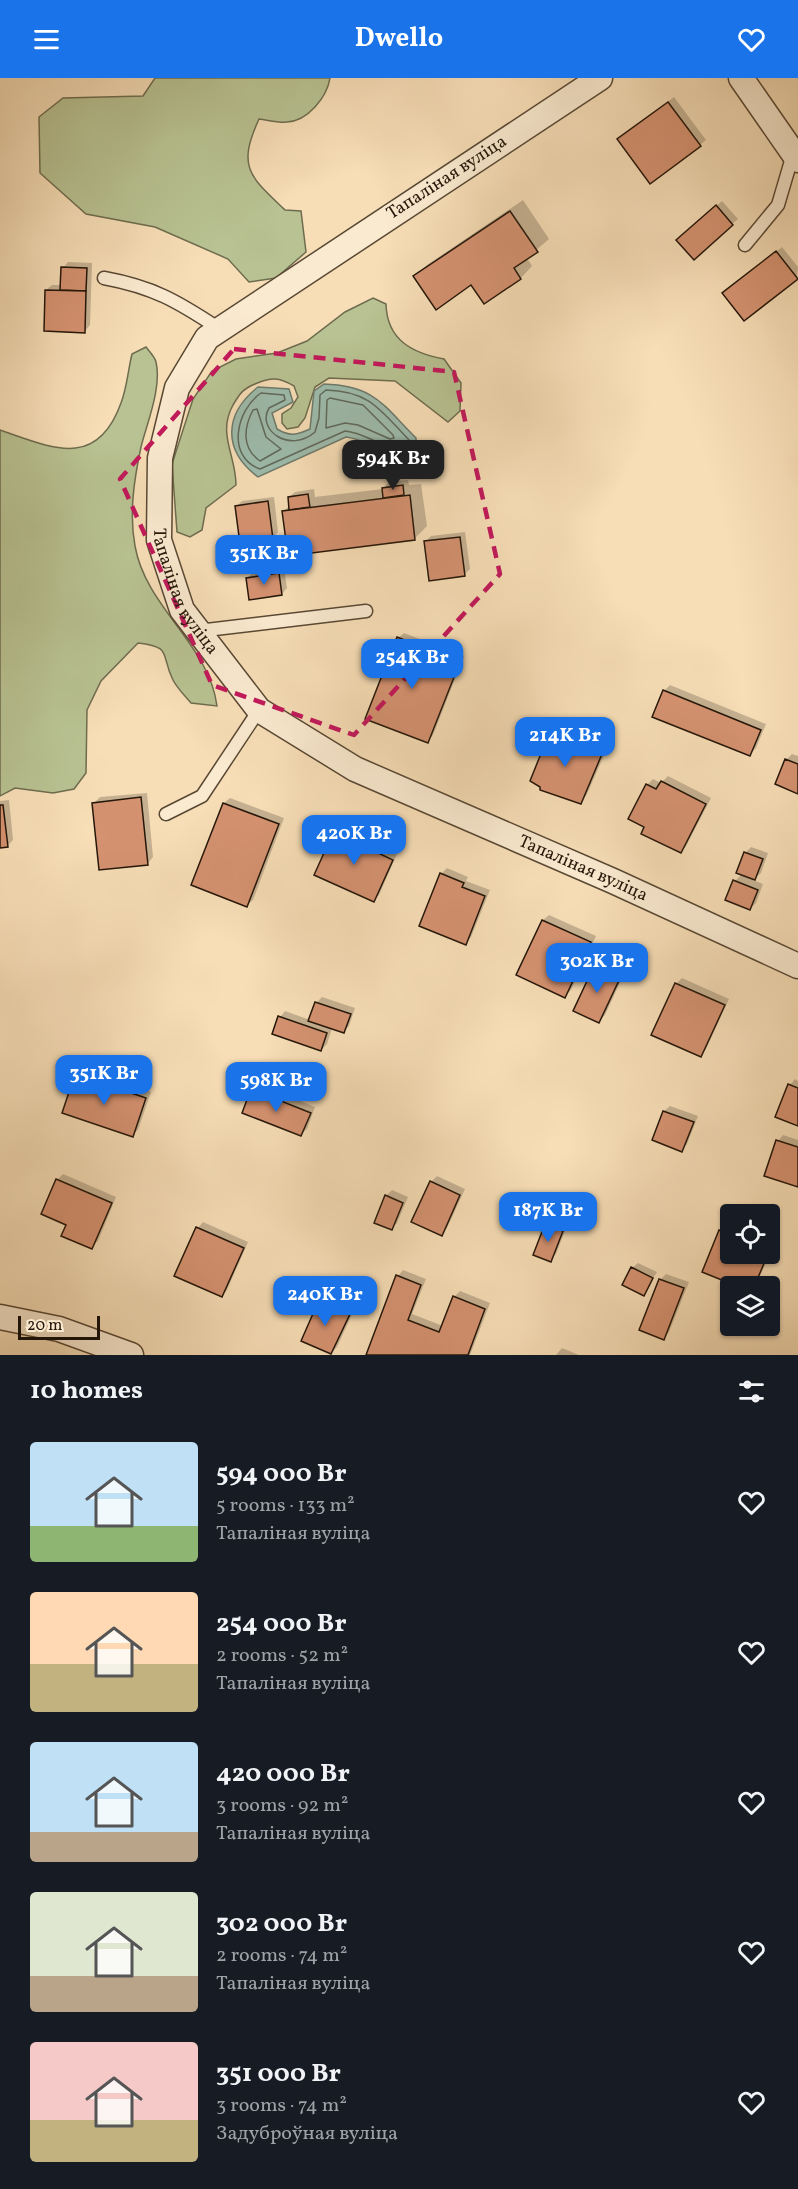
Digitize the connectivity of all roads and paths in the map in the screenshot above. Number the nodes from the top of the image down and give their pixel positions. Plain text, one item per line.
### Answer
1 (600, 78) edge
2 (741, 78) edge
3 (795, 157) edge
4 (745, 245) dead end
5 (104, 278) dead end
6 (218, 328) junction
7 (366, 611) dead end
8 (198, 632) junction
9 (260, 710) junction
10 (166, 814) dead end
11 (798, 966) edge
12 (0, 1317) edge
13 (131, 1355) edge

1 - 6 street, Тапаліная вуліца
2 - 3 street
3 - 4 lane
5 - 6 lane
6 - 8 street, Тапаліная вуліца
7 - 8 lane
8 - 9 street, Тапаліная вуліца
9 - 10 lane
9 - 11 street, Тапаліная вуліца
12 - 13 street

